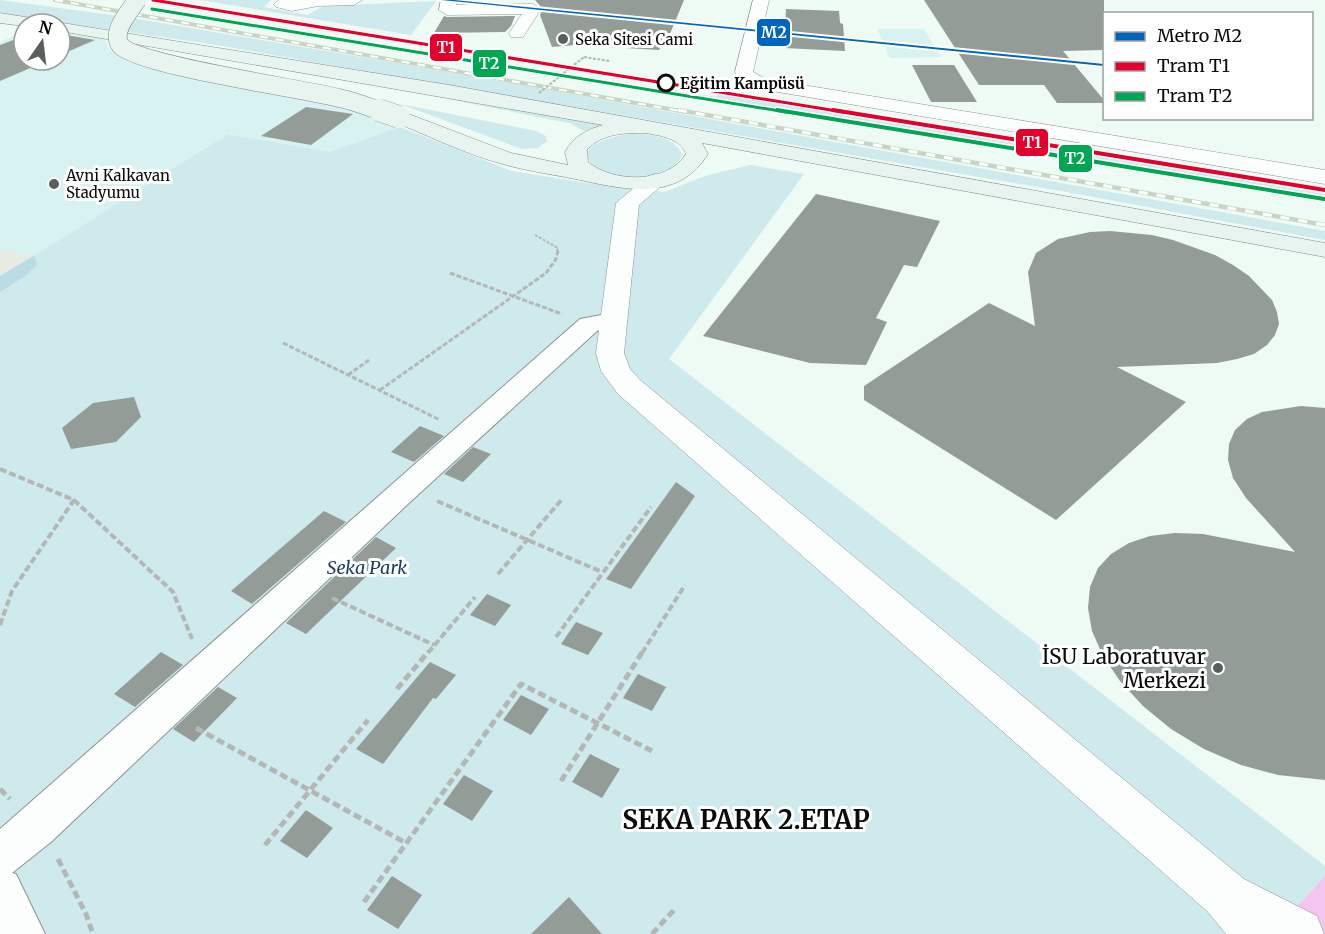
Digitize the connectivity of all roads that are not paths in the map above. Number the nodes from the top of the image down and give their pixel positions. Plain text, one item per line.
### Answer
1 (137, 0) edge
2 (354, 0) edge
3 (449, 0) edge
4 (761, 0) edge
5 (313, 2) dead end
6 (72, 28) edge
7 (517, 33) dead end
8 (248, 57) junction
9 (659, 129) junction
10 (579, 146) junction
11 (504, 159) junction
12 (691, 166) junction
13 (1325, 177) edge
14 (623, 185) junction
15 (1150, 218) junction
16 (1325, 250) edge
17 (601, 323) junction
18 (0, 856) edge
19 (0, 890) edge
20 (1224, 894) junction
21 (22, 934) edge
22 (1259, 934) edge
23 (1299, 934) edge

1 - 11 main road, bridge
2 - 5 street
3 - 7 street
4 - 13 street
6 - 8 main road
8 - 9 main road
8 - 10 main road
9 - 10 main road
9 - 12 main road
9 - 15 main road
10 - 11 main road
10 - 14 main road
11 - 14 main road
12 - 14 main road
12 - 15 main road
14 - 17 street
15 - 16 main road
17 - 18 street
17 - 20 street
19 - 21 street
20 - 22 street
20 - 23 street

